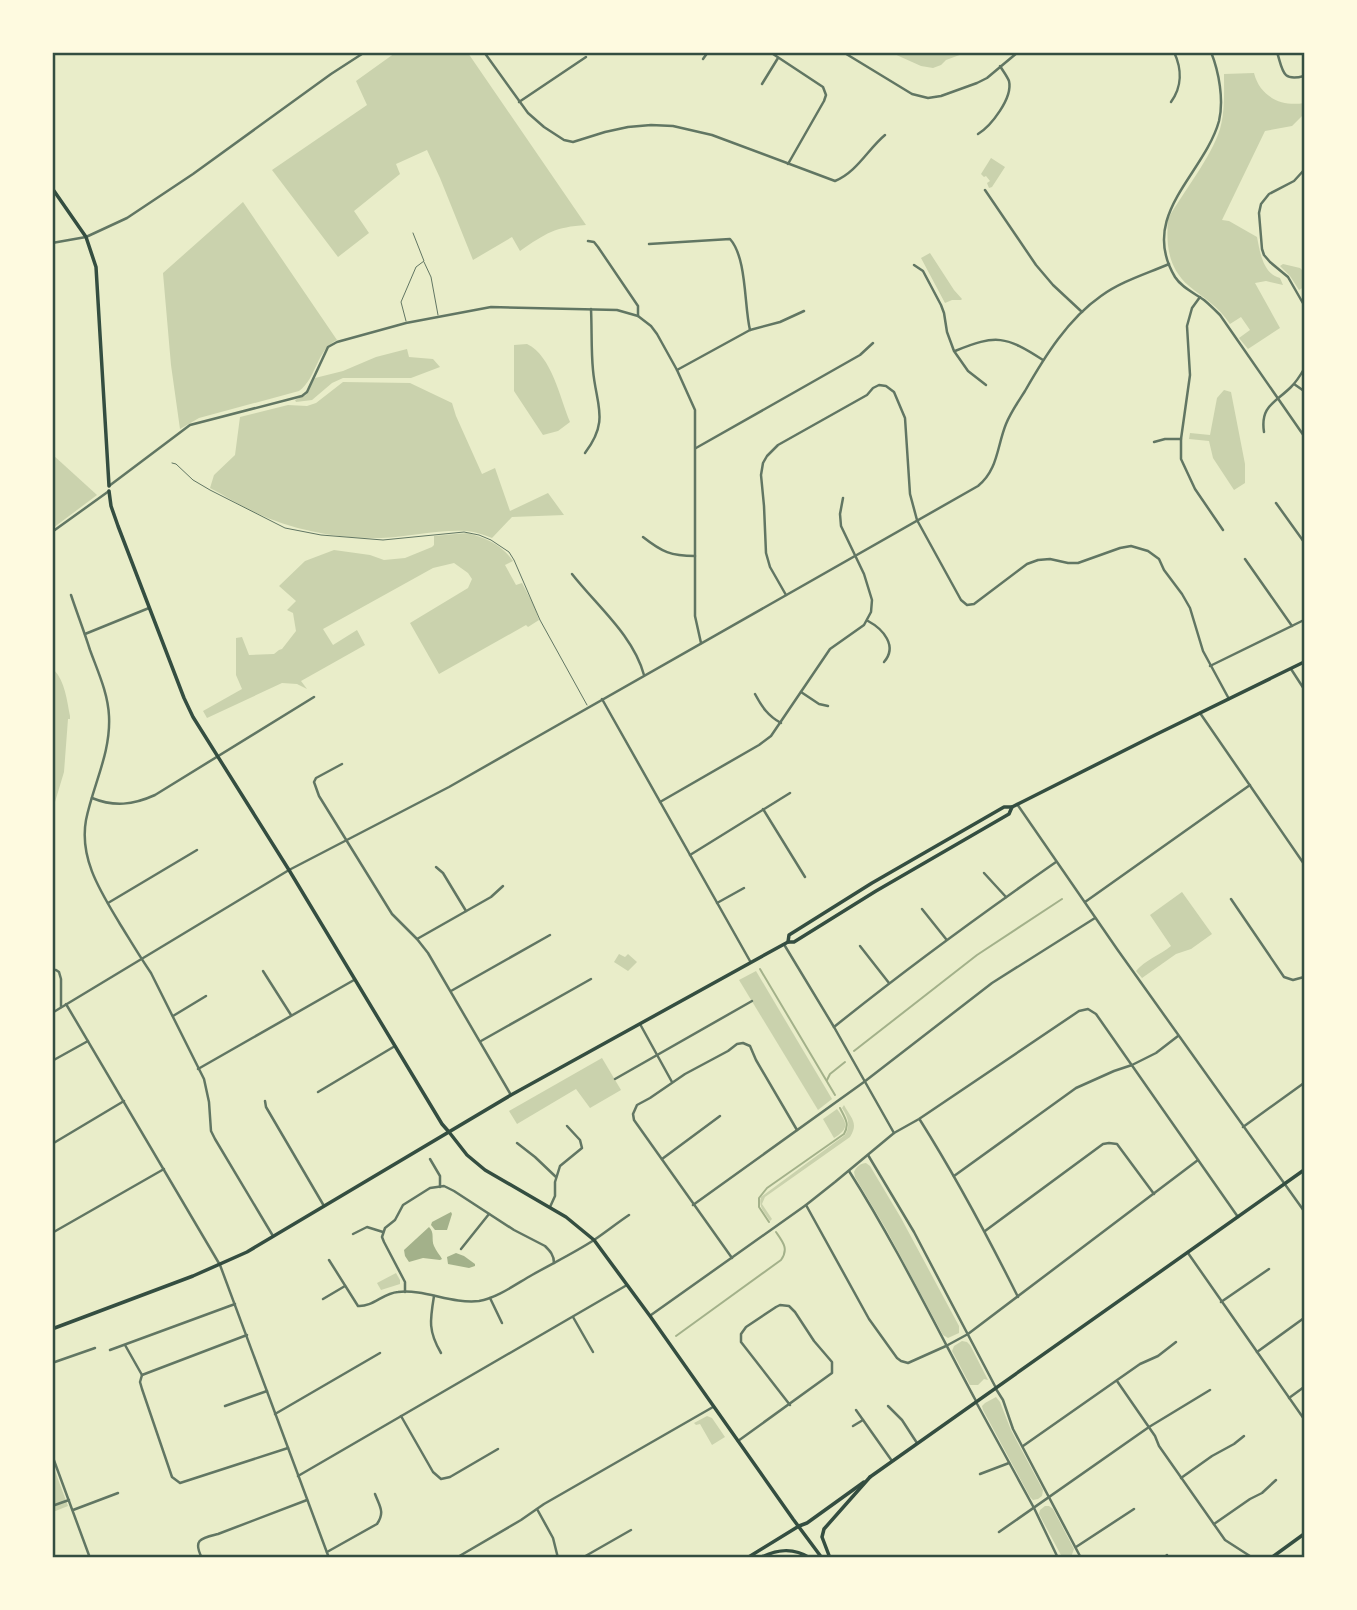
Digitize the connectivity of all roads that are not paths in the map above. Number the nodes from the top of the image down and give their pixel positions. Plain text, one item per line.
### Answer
1 (365, 52) edge
2 (484, 52) edge
3 (708, 52) edge
4 (770, 52) edge
5 (843, 52) edge
6 (1018, 52) edge
7 (1174, 52) edge
8 (1212, 52) edge
9 (1277, 52) edge
10 (586, 57) dead end
11 (778, 58) junction
12 (703, 59) dead end
13 (1000, 66) junction
14 (1304, 76) edge
15 (762, 84) dead end
16 (520, 102) junction
17 (1171, 102) dead end
18 (978, 134) dead end
19 (885, 135) dead end
20 (788, 164) junction
21 (1304, 170) edge
22 (52, 188) edge
23 (985, 190) dead end
24 (413, 233) dead end
25 (86, 237) junction
26 (588, 241) dead end
27 (52, 243) edge
28 (649, 244) dead end
29 (424, 261) junction
30 (1169, 264) junction
31 (914, 265) dead end
32 (1200, 297) junction
33 (1304, 305) edge
34 (591, 309) junction
35 (804, 311) dead end
36 (1082, 313) junction
37 (439, 317) junction
38 (639, 317) junction
39 (406, 323) junction
40 (750, 330) junction
41 (873, 343) dead end
42 (954, 351) junction
43 (1043, 360) junction
44 (1304, 369) edge
45 (677, 370) junction
46 (1294, 384) junction
47 (986, 385) dead end
48 (1304, 391) edge
49 (1279, 399) junction
50 (1264, 432) dead end
51 (1304, 436) edge
52 (1181, 439) junction
53 (1154, 442) dead end
54 (696, 448) junction
55 (585, 453) dead end
56 (172, 463) dead end
57 (109, 488) junction
58 (842, 498) dead end
59 (1276, 503) dead end
60 (917, 520) junction
61 (1223, 530) dead end
62 (52, 531) edge
63 (643, 537) dead end
64 (1304, 542) edge
65 (856, 555) junction
66 (695, 556) junction
67 (1245, 559) dead end
68 (572, 574) dead end
69 (71, 594) dead end
70 (786, 595) junction
71 (149, 608) junction
72 (867, 620) junction
73 (1304, 620) edge
74 (1292, 626) junction
75 (85, 634) junction
76 (701, 643) junction
77 (884, 662) dead end
78 (1304, 662) edge
79 (1210, 666) junction
80 (1291, 668) junction
81 (644, 675) junction
82 (1304, 689) edge
83 (801, 692) junction
84 (755, 694) dead end
85 (314, 697) dead end
86 (602, 699) junction
87 (1229, 699) junction
88 (828, 706) dead end
89 (588, 707) junction
90 (1199, 713) junction
91 (781, 723) junction
92 (218, 756) junction
93 (342, 764) dead end
94 (1250, 785) junction
95 (790, 793) dead end
96 (92, 798) junction
97 (660, 802) junction
98 (1015, 805) junction
99 (763, 809) junction
100 (347, 840) junction
101 (197, 850) dead end
102 (690, 855) junction
103 (1056, 861) junction
104 (1304, 864) edge
105 (436, 867) dead end
106 (289, 870) junction
107 (984, 873) dead end
108 (804, 877) dead end
109 (503, 886) dead end
110 (744, 888) dead end
111 (1006, 897) junction
112 (1231, 899) dead end
113 (1085, 902) junction
114 (108, 903) junction
115 (717, 903) junction
116 (922, 909) dead end
117 (466, 911) junction
118 (1095, 918) junction
119 (550, 935) dead end
120 (417, 939) junction
121 (946, 939) junction
122 (786, 943) junction
123 (860, 946) dead end
124 (141, 959) junction
125 (751, 962) junction
126 (52, 970) edge
127 (263, 971) dead end
128 (1304, 977) edge
129 (355, 979) junction
130 (591, 979) dead end
131 (888, 983) junction
132 (451, 991) junction
133 (206, 996) dead end
134 (752, 1001) dead end
135 (66, 1004) junction
136 (61, 1008) junction
137 (52, 1013) edge
138 (173, 1016) junction
139 (291, 1016) junction
140 (640, 1024) junction
141 (834, 1027) junction
142 (1178, 1036) junction
143 (88, 1041) junction
144 (481, 1041) junction
145 (395, 1045) junction
146 (657, 1055) junction
147 (52, 1061) edge
148 (1132, 1065) junction
149 (198, 1069) junction
150 (615, 1079) dead end
151 (673, 1082) junction
152 (864, 1082) junction
153 (1304, 1083) edge
154 (318, 1092) dead end
155 (511, 1094) junction
156 (124, 1101) junction
157 (265, 1101) dead end
158 (720, 1116) dead end
159 (919, 1119) junction
160 (567, 1126) dead end
161 (1243, 1127) junction
162 (797, 1131) junction
163 (449, 1132) junction
164 (894, 1133) junction
165 (517, 1143) dead end
166 (52, 1144) edge
167 (868, 1155) junction
168 (430, 1160) dead end
169 (662, 1160) junction
170 (1198, 1160) junction
171 (164, 1169) junction
172 (1304, 1170) edge
173 (849, 1171) junction
174 (954, 1176) junction
175 (556, 1177) junction
176 (1285, 1183) junction
177 (440, 1186) junction
178 (1154, 1194) junction
179 (693, 1205) junction
180 (806, 1205) junction
181 (324, 1206) junction
182 (551, 1207) junction
183 (1304, 1211) edge
184 (489, 1214) junction
185 (629, 1214) dead end
186 (1238, 1217) junction
187 (985, 1231) junction
188 (383, 1232) junction
189 (52, 1233) edge
190 (353, 1234) dead end
191 (273, 1236) junction
192 (594, 1240) junction
193 (461, 1250) dead end
194 (1188, 1252) junction
195 (732, 1258) junction
196 (329, 1260) dead end
197 (554, 1263) junction
198 (220, 1265) junction
199 (1269, 1269) dead end
200 (628, 1285) junction
201 (345, 1286) junction
202 (405, 1292) junction
203 (434, 1296) junction
204 (1018, 1297) junction
205 (323, 1298) dead end
206 (490, 1298) junction
207 (1222, 1302) junction
208 (235, 1304) junction
209 (650, 1316) junction
210 (573, 1317) junction
211 (1304, 1318) edge
212 (502, 1323) dead end
213 (52, 1329) edge
214 (968, 1334) junction
215 (247, 1335) junction
216 (1176, 1342) dead end
217 (125, 1345) junction
218 (946, 1346) junction
219 (95, 1348) dead end
220 (110, 1350) dead end
221 (593, 1352) dead end
222 (1257, 1352) junction
223 (380, 1353) dead end
224 (441, 1353) dead end
225 (52, 1363) edge
226 (142, 1375) junction
227 (1117, 1381) junction
228 (1304, 1387) edge
229 (996, 1388) junction
230 (1210, 1390) dead end
231 (267, 1391) junction
232 (1289, 1398) junction
233 (976, 1402) junction
234 (790, 1405) junction
235 (225, 1406) dead end
236 (888, 1406) dead end
237 (714, 1407) junction
238 (856, 1410) dead end
239 (275, 1414) junction
240 (401, 1416) junction
241 (1304, 1419) edge
242 (863, 1420) junction
243 (853, 1426) dead end
244 (1149, 1427) junction
245 (1244, 1436) dead end
246 (738, 1441) junction
247 (917, 1443) junction
248 (1023, 1446) junction
249 (288, 1448) junction
250 (498, 1450) dead end
251 (52, 1455) edge
252 (892, 1461) junction
253 (1009, 1463) junction
254 (980, 1474) dead end
255 (298, 1476) junction
256 (870, 1477) junction
257 (1181, 1478) junction
258 (1276, 1480) dead end
259 (118, 1493) dead end
260 (375, 1494) dead end
261 (1050, 1497) junction
262 (69, 1500) junction
263 (308, 1500) junction
264 (52, 1506) edge
265 (1034, 1508) junction
266 (537, 1509) junction
267 (1134, 1509) dead end
268 (73, 1510) junction
269 (1214, 1524) junction
270 (799, 1527) junction
271 (631, 1530) dead end
272 (999, 1532) dead end
273 (1304, 1534) edge
274 (1076, 1547) junction
275 (327, 1552) junction
276 (90, 1558) edge
277 (202, 1558) edge
278 (329, 1558) edge
279 (456, 1558) edge
280 (558, 1558) edge
281 (582, 1558) edge
282 (747, 1558) edge
283 (760, 1558) edge
284 (810, 1558) edge
285 (822, 1558) edge
286 (830, 1558) edge
287 (1058, 1558) edge
288 (1082, 1558) edge
289 (1252, 1558) edge
290 (1271, 1558) edge

1 - 25 street
2 - 16 street
3 - 12 street
4 - 11 street
5 - 13 street
6 - 13 street
7 - 17 street
8 - 30 street
9 - 14 street
10 - 16 street
11 - 15 street
11 - 20 street
13 - 18 street
16 - 20 street
19 - 20 street
21 - 33 street
22 - 25 main road
23 - 36 street
24 - 29 lane
25 - 27 street
25 - 57 main road
26 - 38 street
28 - 40 street
29 - 37 lane
29 - 39 lane
30 - 32 street
30 - 36 street
31 - 42 street
32 - 49 street
32 - 52 street
34 - 37 street
34 - 38 street
34 - 55 street
35 - 40 street
36 - 43 street
37 - 39 street
38 - 45 street
39 - 57 street
40 - 45 street
41 - 54 street
42 - 43 street
42 - 47 street
43 - 60 street
44 - 46 street
45 - 54 street
46 - 48 street
46 - 49 street
49 - 50 street
49 - 51 street
52 - 53 street
52 - 61 street
54 - 66 street
56 - 89 lane
57 - 62 street
57 - 71 main road
58 - 65 street
59 - 64 street
60 - 65 street
60 - 70 street
60 - 79 street
63 - 66 street
65 - 70 street
65 - 72 street
66 - 76 street
67 - 74 street
68 - 81 street
69 - 75 street
70 - 76 street
71 - 75 street
71 - 92 main road
72 - 77 street
72 - 83 street
73 - 74 street
74 - 79 street
75 - 96 street
76 - 81 street
78 - 80 main road
79 - 87 street
80 - 82 street
80 - 87 main road
81 - 86 street
83 - 88 street
83 - 91 street
84 - 91 street
85 - 92 street
86 - 89 street
86 - 97 street
87 - 90 main road
89 - 100 street
90 - 94 street
90 - 98 main road
91 - 97 street
92 - 96 street
92 - 106 main road
93 - 100 street
94 - 104 street
94 - 113 street
95 - 99 street
96 - 114 street
97 - 102 street
98 - 103 street
98 - 122 main road
98 - 122 main road
99 - 102 street
99 - 108 street
100 - 106 street
100 - 120 street
101 - 114 street
102 - 115 street
103 - 111 street
103 - 113 street
105 - 117 street
106 - 124 street
106 - 129 main road
107 - 111 street
109 - 117 street
110 - 115 street
111 - 121 street
112 - 128 street
113 - 118 street
114 - 124 street
115 - 125 street
116 - 121 street
117 - 120 street
118 - 142 street
118 - 152 street
119 - 132 street
120 - 132 street
121 - 131 street
122 - 125 main road
122 - 141 street
123 - 131 street
124 - 135 street
124 - 138 street
125 - 140 main road
126 - 136 street
127 - 139 street
129 - 139 street
129 - 145 main road
130 - 144 street
131 - 141 street
132 - 144 street
133 - 138 street
134 - 146 street
135 - 136 street
135 - 143 street
136 - 137 street
138 - 149 street
139 - 149 street
140 - 146 street
140 - 155 main road
141 - 152 street
142 - 148 street
142 - 161 street
143 - 147 street
143 - 156 street
144 - 155 street
145 - 154 street
145 - 163 main road
146 - 150 street
146 - 151 street
148 - 159 street
148 - 170 street
148 - 174 street
149 - 191 street
151 - 162 street
151 - 169 street
152 - 162 street
152 - 164 street
153 - 161 street
155 - 163 main road
156 - 166 street
156 - 171 street
157 - 181 street
158 - 169 street
159 - 164 street
159 - 174 street
160 - 175 street
161 - 176 street
162 - 179 street
163 - 181 main road
163 - 182 main road
164 - 167 street
165 - 175 street
167 - 173 street
167 - 214 street
168 - 177 street
169 - 179 street
170 - 178 street
170 - 186 street
171 - 189 street
171 - 198 street
172 - 176 main road
173 - 180 street
173 - 218 street
174 - 187 street
175 - 182 street
176 - 183 street
176 - 186 main road
177 - 184 street
177 - 188 street
178 - 187 street
178 - 204 street
179 - 195 street
180 - 195 street
180 - 218 street
181 - 191 main road
182 - 192 main road
184 - 193 street
184 - 197 street
185 - 192 street
186 - 194 main road
187 - 204 street
188 - 190 street
188 - 202 street
191 - 198 main road
192 - 197 street
192 - 200 main road
194 - 207 street
194 - 229 main road
195 - 209 street
196 - 201 street
197 - 206 street
198 - 208 street
198 - 213 main road
199 - 207 street
200 - 209 main road
200 - 210 street
201 - 202 street
201 - 205 street
202 - 203 street
203 - 206 street
203 - 224 street
204 - 214 street
206 - 212 street
207 - 222 street
208 - 215 street
208 - 217 street
209 - 237 main road
210 - 221 street
210 - 240 street
211 - 222 street
214 - 218 street
214 - 229 street
215 - 226 street
215 - 231 street
216 - 227 street
217 - 220 street
217 - 226 street
218 - 233 street
219 - 225 street
222 - 232 street
223 - 239 street
226 - 249 street
227 - 244 street
227 - 248 street
228 - 232 street
229 - 233 main road
229 - 248 street
230 - 244 street
231 - 235 street
231 - 239 street
232 - 241 street
233 - 247 main road
233 - 253 street
234 - 234 street
234 - 246 street
236 - 247 street
237 - 246 main road
237 - 266 street
238 - 242 street
239 - 249 street
240 - 250 street
240 - 255 street
242 - 243 street
242 - 252 street
244 - 257 street
244 - 261 street
245 - 257 street
246 - 270 main road
247 - 252 main road
248 - 261 street
249 - 255 street
251 - 262 street
252 - 256 main road
253 - 254 street
253 - 265 street
255 - 263 street
256 - 270 main road
256 - 286 main road
257 - 269 street
258 - 269 street
259 - 268 street
260 - 275 street
261 - 265 street
261 - 274 street
262 - 264 street
262 - 268 street
263 - 275 street
263 - 277 street
265 - 272 street
265 - 287 street
266 - 279 street
266 - 280 street
267 - 274 street
268 - 276 street
269 - 289 street
270 - 282 main road
270 - 285 main road
271 - 281 street
273 - 290 main road
274 - 288 street
275 - 278 street
283 - 284 main road

